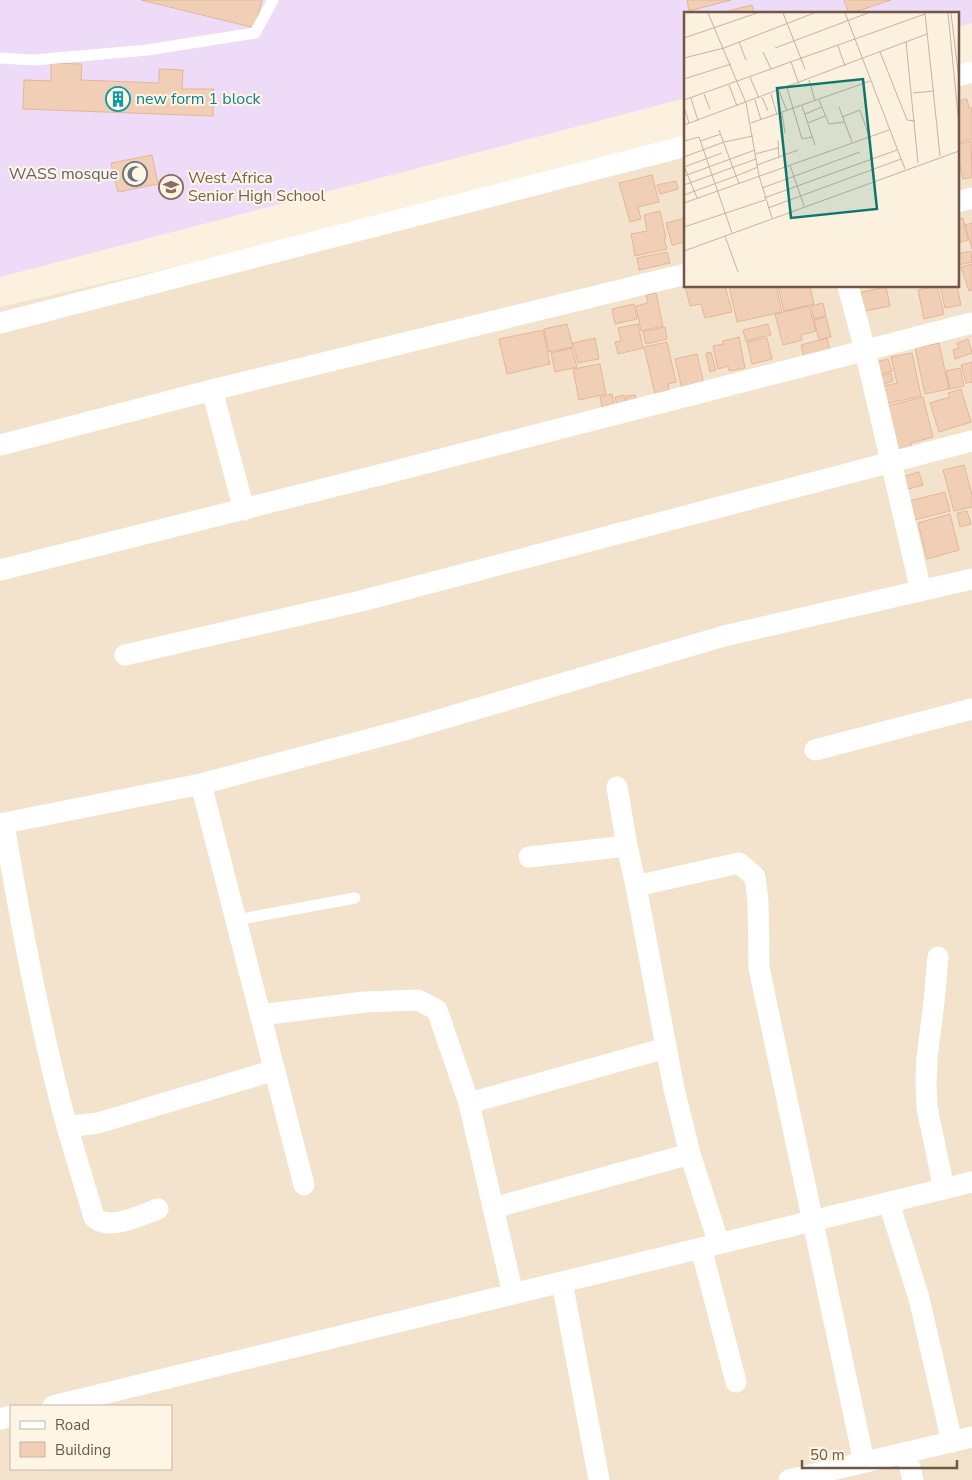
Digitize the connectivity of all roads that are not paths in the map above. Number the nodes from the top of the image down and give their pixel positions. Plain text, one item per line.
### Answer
1 (273, 0) edge
2 (0, 58) edge
3 (684, 147) edge
4 (684, 274) edge
5 (849, 288) edge
6 (972, 322) edge
7 (0, 323) edge
8 (865, 350) junction
9 (212, 390) junction
10 (972, 441) edge
11 (0, 445) edge
12 (891, 462) junction
13 (244, 510) junction
14 (0, 570) edge
15 (972, 579) edge
16 (921, 591) junction
17 (125, 655) dead end
18 (972, 709) edge
19 (815, 750) dead end
20 (201, 784) junction
21 (617, 786) dead end
22 (2, 824) edge
23 (627, 846) junction
24 (529, 857) dead end
25 (636, 886) junction
26 (355, 898) dead end
27 (236, 920) junction
28 (938, 956) dead end
29 (260, 1015) junction
30 (666, 1048) junction
31 (275, 1070) junction
32 (468, 1103) junction
33 (67, 1127) junction
34 (690, 1154) junction
35 (972, 1182) edge
36 (304, 1185) dead end
37 (944, 1189) junction
38 (889, 1203) junction
39 (492, 1208) junction
40 (158, 1209) dead end
41 (813, 1221) junction
42 (710, 1246) junction
43 (562, 1282) junction
44 (513, 1294) junction
45 (736, 1382) dead end
46 (57, 1405) edge
47 (972, 1437) edge
48 (952, 1442) junction
49 (906, 1452) junction
50 (864, 1462) junction
51 (599, 1480) edge
52 (789, 1480) edge
53 (913, 1480) edge

1 - 2 lane
3 - 7 street
4 - 9 street
5 - 8 street
6 - 8 street
8 - 12 street
8 - 13 street
9 - 11 street
9 - 13 street
10 - 12 street
12 - 16 street
12 - 17 street
13 - 14 street
15 - 16 street
16 - 20 street
18 - 19 street
20 - 22 street
20 - 27 street
21 - 23 street
22 - 33 street
23 - 24 street
23 - 25 street
25 - 30 street
25 - 41 street
26 - 27 lane
27 - 29 street
28 - 37 street
29 - 31 street
29 - 32 street
30 - 32 street
30 - 34 street
31 - 33 street
31 - 36 street
32 - 39 street
33 - 40 street
34 - 39 street
34 - 42 street
35 - 37 street
37 - 38 street
38 - 41 street
38 - 48 street
39 - 44 street
41 - 42 street
41 - 50 street
42 - 43 street
42 - 45 street
43 - 44 street
43 - 51 street
44 - 46 street
47 - 48 street
48 - 49 street
49 - 50 street
49 - 53 street
50 - 52 street

